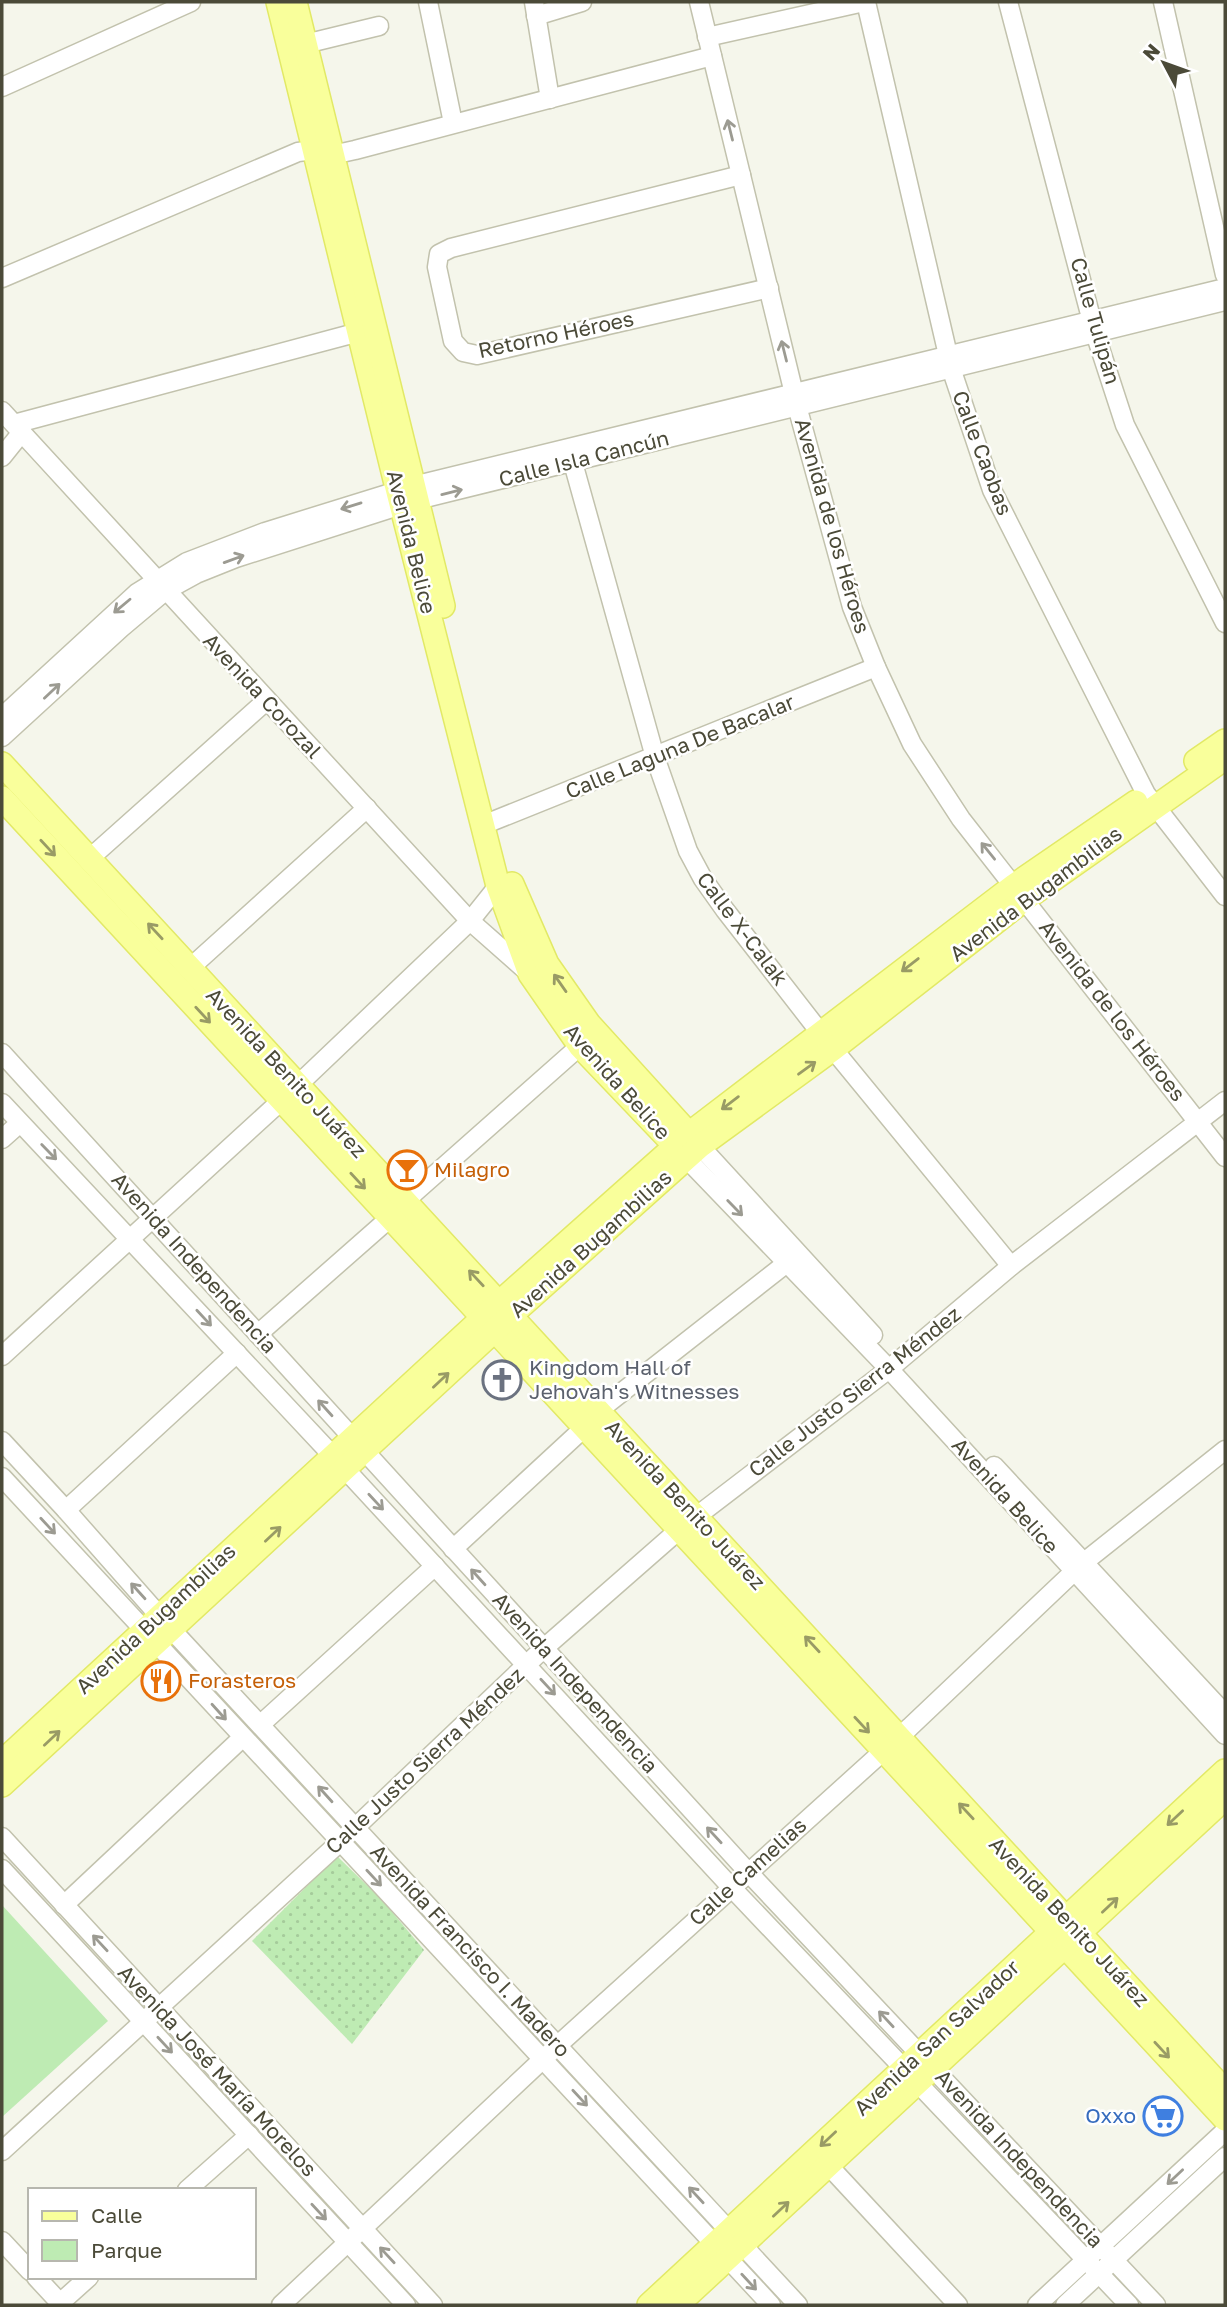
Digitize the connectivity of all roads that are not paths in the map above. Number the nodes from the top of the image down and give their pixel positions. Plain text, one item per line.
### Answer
1 (191, 2) edge
2 (278, 2) edge
3 (295, 2) edge
4 (428, 2) edge
5 (582, 2) edge
6 (699, 2) edge
7 (865, 2) edge
8 (1008, 2) edge
9 (1163, 2) edge
10 (535, 9) edge
11 (379, 26) dead end
12 (707, 37) junction
13 (305, 44) junction
14 (712, 56) junction
15 (2, 87) edge
16 (550, 99) junction
17 (453, 123) junction
18 (323, 152) junction
19 (741, 175) junction
20 (1225, 275) edge
21 (2, 278) edge
22 (769, 288) junction
23 (1225, 288) edge
24 (1225, 301) edge
25 (1094, 327) junction
26 (359, 332) junction
27 (949, 362) junction
28 (796, 400) junction
29 (12, 423) edge
30 (571, 455) junction
31 (2, 457) edge
32 (407, 496) junction
33 (161, 586) junction
34 (1225, 624) edge
35 (876, 667) junction
36 (266, 701) junction
37 (2, 717) edge
38 (2, 737) edge
39 (1225, 741) edge
40 (655, 757) junction
41 (1225, 758) edge
42 (2, 764) edge
43 (2, 798) edge
44 (1151, 800) junction
45 (367, 808) junction
46 (491, 823) junction
47 (89, 859) junction
48 (498, 886) junction
49 (1020, 892) junction
50 (1225, 896) edge
51 (470, 921) junction
52 (190, 968) junction
53 (530, 974) junction
54 (827, 1041) junction
55 (580, 1046) junction
56 (2, 1054) edge
57 (289, 1092) junction
58 (1225, 1101) edge
59 (2, 1102) edge
60 (20, 1122) junction
61 (1198, 1122) junction
62 (2, 1139) edge
63 (688, 1146) junction
64 (1225, 1157) edge
65 (398, 1209) junction
66 (153, 1217) junction
67 (130, 1238) junction
68 (788, 1262) junction
69 (1012, 1266) junction
70 (497, 1316) junction
71 (258, 1334) junction
72 (237, 1353) junction
73 (2, 1356) edge
74 (893, 1365) junction
75 (592, 1419) junction
76 (2, 1441) edge
77 (358, 1445) junction
78 (1225, 1450) edge
79 (339, 1462) junction
80 (2, 1476) edge
81 (66, 1510) junction
82 (688, 1524) junction
83 (453, 1549) junction
84 (435, 1566) junction
85 (1079, 1568) junction
86 (158, 1629) junction
87 (543, 1648) junction
88 (527, 1664) junction
89 (1225, 1714) edge
90 (261, 1724) junction
91 (1225, 1735) edge
92 (242, 1738) junction
93 (892, 1743) junction
94 (2, 1762) edge
95 (1225, 1771) edge
96 (2, 1785) edge
97 (1225, 1798) edge
98 (354, 1827) junction
99 (2, 1837) edge
100 (340, 1842) junction
101 (2, 1869) edge
102 (748, 1872) junction
103 (731, 1887) junction
104 (64, 1905) junction
105 (1066, 1932) junction
106 (159, 2007) junction
107 (143, 2021) junction
108 (558, 2045) junction
109 (545, 2059) junction
110 (919, 2068) junction
111 (1225, 2091) edge
112 (1225, 2119) edge
113 (1225, 2131) edge
114 (248, 2135) junction
115 (2, 2151) edge
116 (1225, 2157) edge
117 (828, 2165) junction
118 (189, 2188) edge
119 (363, 2230) junction
120 (2, 2241) edge
121 (349, 2243) junction
122 (728, 2245) junction
123 (1100, 2246) junction
124 (1086, 2259) junction
125 (1114, 2260) junction
126 (28, 2269) edge
127 (1100, 2273) junction
128 (38, 2279) edge
129 (87, 2279) edge
130 (61, 2304) edge
131 (281, 2305) edge
132 (406, 2305) edge
133 (433, 2305) edge
134 (649, 2305) edge
135 (677, 2305) edge
136 (771, 2305) edge
137 (798, 2305) edge
138 (958, 2305) edge
139 (1037, 2305) edge
140 (1065, 2305) edge
141 (1129, 2305) edge
142 (1156, 2305) edge

1 - 15 street
2 - 18 main road, Avenida Belice
3 - 13 main road, Avenida Belice
4 - 17 street
5 - 10 street
6 - 12 street, Avenida de los Héroes
7 - 12 street
7 - 27 street, Calle Caobas
8 - 25 street, Calle Tulipán
9 - 20 street
10 - 16 street
11 - 13 street
12 - 14 street, Avenida de los Héroes
13 - 18 main road, Avenida Belice
14 - 16 street
19 -> 14 street, Avenida de los Héroes
16 - 17 street
17 - 18 street
18 - 21 street
18 - 26 main road, Avenida Belice
18 - 32 main road, Avenida Belice
19 - 22 street, Avenida de los Héroes
19 - 22 street, Retorno Héroes
28 -> 22 street, Avenida de los Héroes
23 - 25 street, Calle Isla Cancún
24 - 25 street, Calle Isla Cancún
25 - 27 street, Calle Isla Cancún
25 - 34 street, Calle Tulipán
26 - 29 street
26 - 32 main road, Avenida Belice
27 - 28 street, Calle Isla Cancún
27 - 44 street, Calle Caobas
28 - 30 street, Calle Isla Cancún
28 - 35 street, Avenida de los Héroes
29 - 31 street
29 - 33 street, Avenida Corozal
30 - 32 street, Calle Isla Cancún
30 - 40 street, Calle X-Calak
32 - 33 street, Calle Isla Cancún
32 - 46 main road, Avenida Belice
33 - 36 street, Avenida Corozal
33 -> 37 street, Calle Isla Cancún
38 -> 33 street, Calle Isla Cancún
35 - 40 street, Calle Laguna De Bacalar
49 -> 35 street, Avenida de los Héroes
36 - 45 street, Avenida Corozal
36 - 47 street
39 - 44 main road, Avenida Bugambilias
40 - 46 street, Calle Laguna De Bacalar
40 - 54 street, Calle X-Calak
41 - 44 main road, Avenida Bugambilias
42 - 47 main road, Avenida Benito Juárez
43 -> 57 main road, Avenida Benito Juárez
44 - 49 main road, Avenida Bugambilias
44 - 50 street, Calle Caobas
45 - 51 street, Avenida Corozal
45 - 52 street
46 - 48 main road, Avenida Belice
63 -> 46 main road, Avenida Belice
52 -> 47 main road, Avenida Benito Juárez
48 - 51 street
48 - 53 main road, Avenida Belice
49 - 54 main road, Avenida Bugambilias
49 - 61 street, Avenida de los Héroes
51 - 53 street, Avenida Corozal
51 - 57 street
52 - 57 main road, Avenida Benito Juárez
53 - 55 main road, Avenida Belice
54 - 63 main road, Avenida Bugambilias
54 - 69 street, Calle X-Calak
55 - 63 main road, Avenida Belice
55 - 65 street
56 - 66 street, Avenida Independencia
57 - 65 main road, Avenida Benito Juárez
57 - 66 street
58 - 61 street, Calle Justo Sierra Méndez
59 - 60 street, Avenida Independencia
60 - 62 street
60 -> 67 street, Avenida Independencia
61 - 64 street, Avenida de los Héroes
61 - 69 street, Calle Justo Sierra Méndez
63 -> 68 street, Avenida Belice
63 - 70 main road, Avenida Bugambilias
63 - 74 street, Avenida Belice
65 - 70 main road, Avenida Benito Juárez
65 - 71 street
66 - 67 street
66 - 71 street, Avenida Independencia
67 -> 72 street, Avenida Independencia
67 - 73 street
68 - 74 street, Avenida Belice
68 - 75 street
69 - 74 street, Calle Justo Sierra Méndez
70 - 75 main road, Avenida Benito Juárez
70 - 77 main road, Avenida Bugambilias
77 -> 71 street, Avenida Independencia
72 - 79 street, Avenida Independencia
72 - 81 street
74 - 82 street, Calle Justo Sierra Méndez
74 - 85 street, Avenida Belice
75 - 82 main road, Avenida Benito Juárez
75 - 83 street
76 - 81 street, Avenida Francisco I. Madero
77 - 79 main road, Avenida Bugambilias
77 - 83 street, Avenida Independencia
78 - 85 street, Calle Camelias
79 -> 84 street, Avenida Independencia
79 - 86 main road, Avenida Bugambilias
80 -> 86 street, Avenida Francisco I. Madero
86 -> 81 street, Avenida Francisco I. Madero
82 - 87 street, Calle Justo Sierra Méndez
82 - 93 main road, Avenida Benito Juárez
87 -> 83 street, Avenida Independencia
84 - 88 street, Avenida Independencia
84 - 90 street
85 - 89 street, Avenida Belice
85 - 91 street, Avenida Belice
85 - 93 street, Calle Camelias
86 - 90 street, Avenida Francisco I. Madero
86 -> 92 street, Avenida Francisco I. Madero
86 - 94 main road, Avenida Bugambilias
96 -> 86 main road, Avenida Bugambilias
87 - 88 street, Calle Justo Sierra Méndez
102 -> 87 street, Avenida Independencia
88 - 98 street, Calle Justo Sierra Méndez
88 -> 103 street, Avenida Independencia
98 -> 90 street, Avenida Francisco I. Madero
92 - 100 street, Avenida Francisco I. Madero
92 - 104 street
93 - 102 street, Calle Camelias
93 - 105 main road, Avenida Benito Juárez
95 -> 105 main road, Avenida San Salvador
105 -> 97 main road, Avenida San Salvador
98 - 100 street, Calle Justo Sierra Méndez
98 - 108 street, Avenida Francisco I. Madero
99 - 104 street, Avenida José María Morelos
100 - 106 street, Calle Justo Sierra Méndez
100 -> 109 street, Avenida Francisco I. Madero
101 - 107 street, Avenida José María Morelos
102 - 103 street, Calle Camelias
110 -> 102 street, Avenida Independencia
103 - 108 street, Calle Camelias
103 - 110 street, Avenida Independencia
106 -> 104 street, Avenida José María Morelos
105 - 110 main road, Avenida San Salvador
105 - 111 main road, Avenida Benito Juárez
105 -> 112 main road, Avenida Benito Juárez
106 - 107 street, Calle Justo Sierra Méndez
106 - 119 street, Avenida José María Morelos
107 -> 114 street, Avenida José María Morelos
107 - 115 street, Calle Justo Sierra Méndez
108 - 109 street, Calle Camelias
122 -> 108 street, Avenida Francisco I. Madero
109 - 119 street, Calle Camelias
109 -> 122 street, Avenida Francisco I. Madero
110 - 117 main road, Avenida San Salvador
110 -> 122 main road, Avenida San Salvador
110 - 123 street, Avenida Independencia
110 - 124 street, Avenida Independencia
113 -> 123 street
114 - 118 street
114 -> 121 street, Avenida José María Morelos
116 - 125 street
122 -> 117 main road, Avenida San Salvador
117 - 138 street
119 - 121 street, Calle Camelias
133 -> 119 street, Avenida José María Morelos
120 - 126 street
121 - 131 street, Calle Camelias
121 - 132 street, Avenida José María Morelos
122 - 134 main road, Avenida San Salvador
122 - 135 main road, Avenida San Salvador
122 -> 136 street, Avenida Francisco I. Madero
122 - 137 street, Avenida Francisco I. Madero
123 - 124 street
123 - 125 street, Avenida Independencia
124 - 127 street, Avenida Independencia
124 - 139 street
125 - 127 street
125 - 142 street, Avenida Independencia
127 - 140 street
127 - 141 street, Avenida Independencia
128 - 130 street
129 - 130 street

